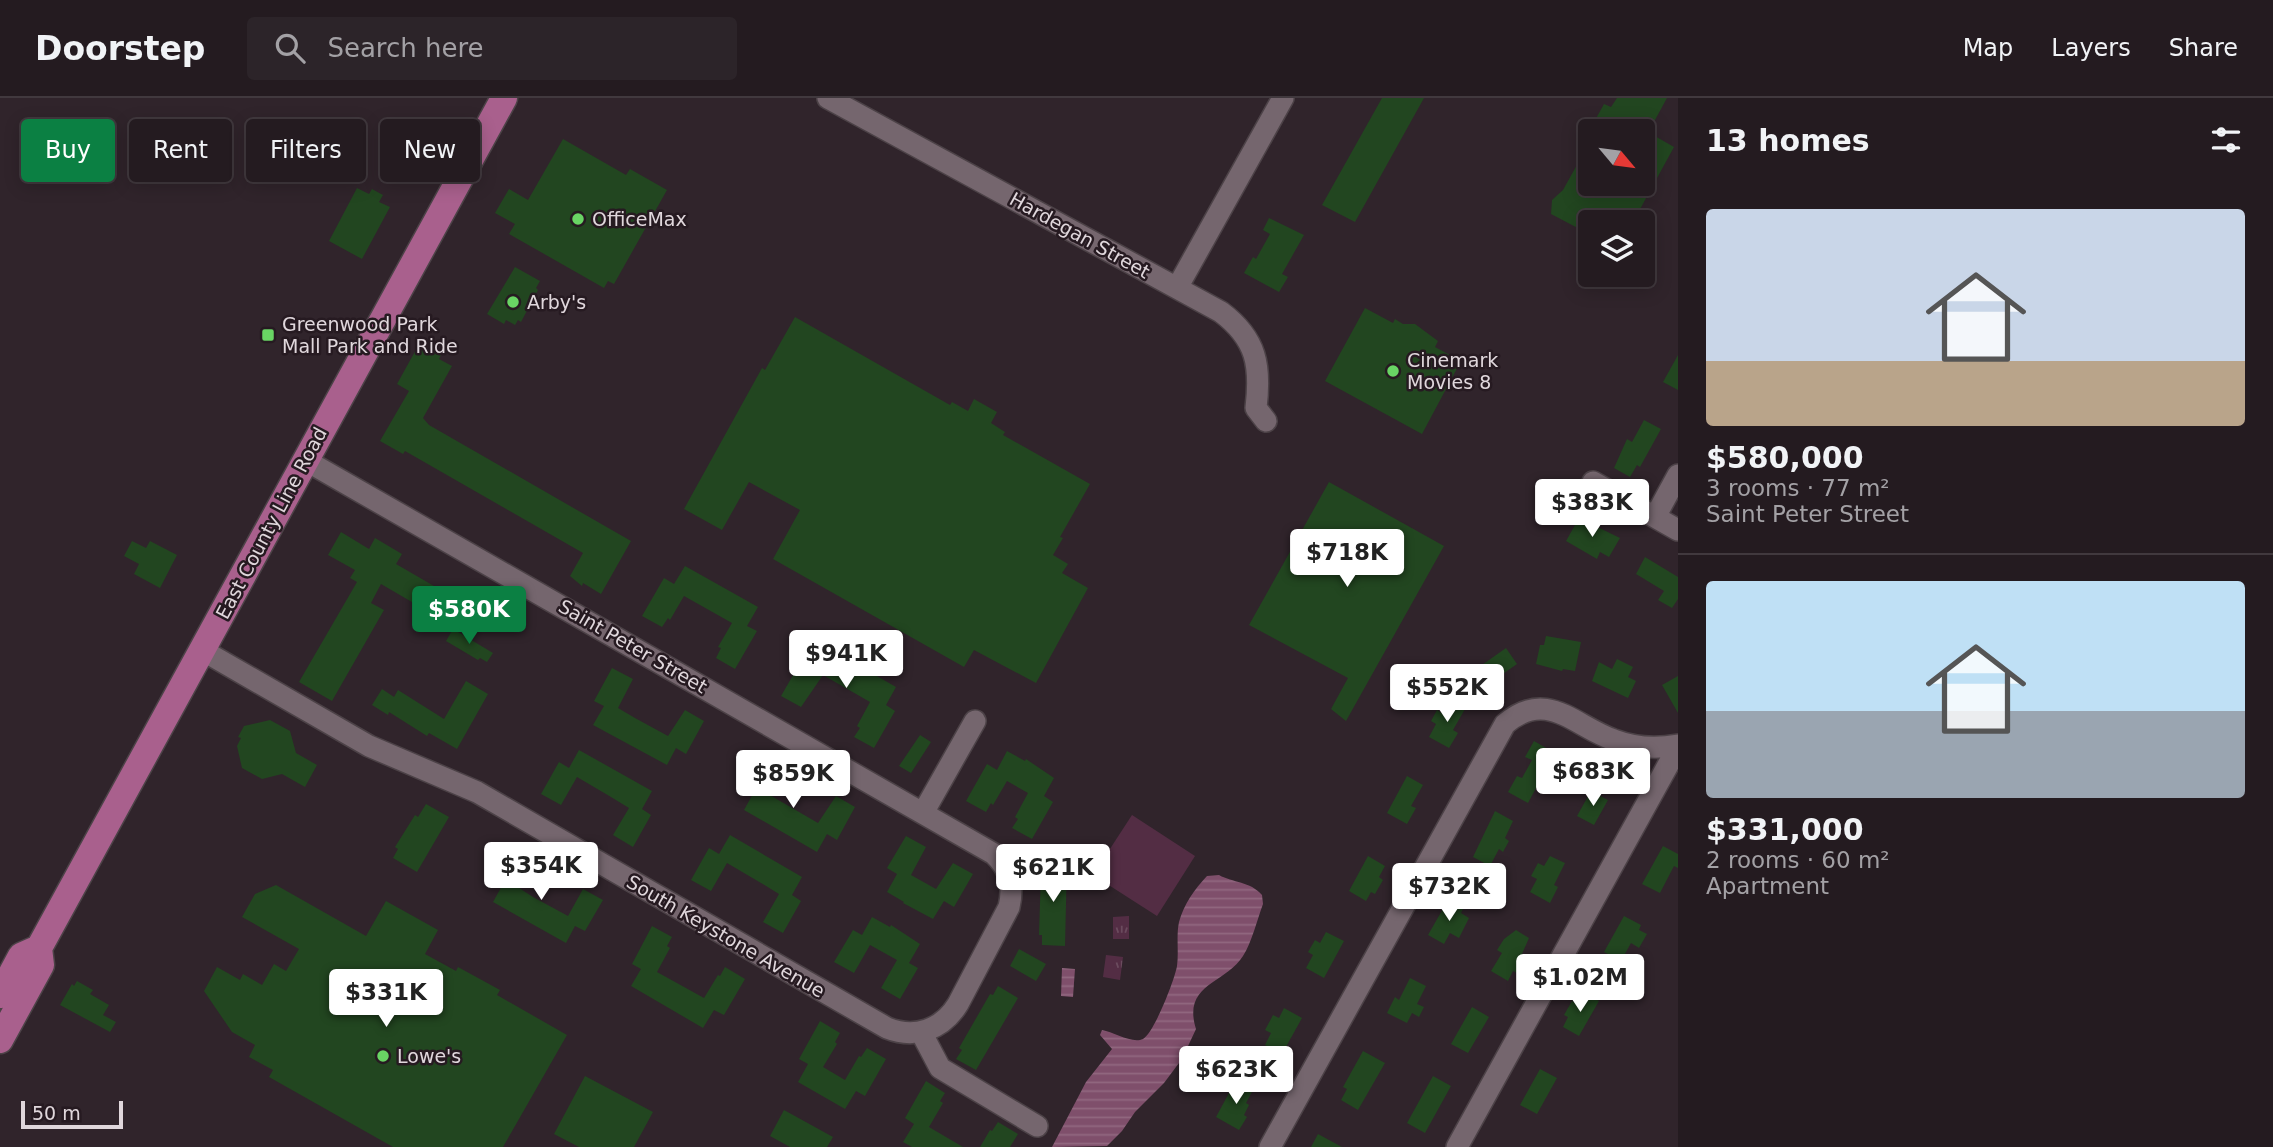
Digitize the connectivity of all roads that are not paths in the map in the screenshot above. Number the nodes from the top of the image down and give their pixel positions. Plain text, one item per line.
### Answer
1 (504, 98) edge
2 (828, 98) edge
3 (1283, 98) edge
4 (1177, 288) junction
5 (1266, 421) dead end
6 (305, 460) junction
7 (1678, 475) edge
8 (1593, 482) dead end
9 (1655, 517) junction
10 (1678, 530) edge
11 (202, 649) junction
12 (975, 721) dead end
13 (1678, 746) edge
14 (923, 813) junction
15 (39, 948) junction
16 (0, 995) edge
17 (923, 1032) junction
18 (0, 1041) edge
19 (1037, 1126) dead end
20 (1270, 1147) edge
21 (1457, 1147) edge

1 - 6 main road, East County Line Road
2 - 4 street, Hardegan Street
3 - 4 street
4 - 5 street, Hardegan Street
6 - 11 main road, East County Line Road
6 - 14 street, Saint Peter Street
7 - 9 street
8 - 9 street
9 - 10 street
11 - 15 main road, East County Line Road
11 - 17 street, South Keystone Avenue
12 - 14 street
13 - 20 street
13 - 21 street
14 - 17 street, Saint Peter Street
15 - 16 main road, East County Line Road
15 - 18 main road, East County Line Road
17 - 19 street

